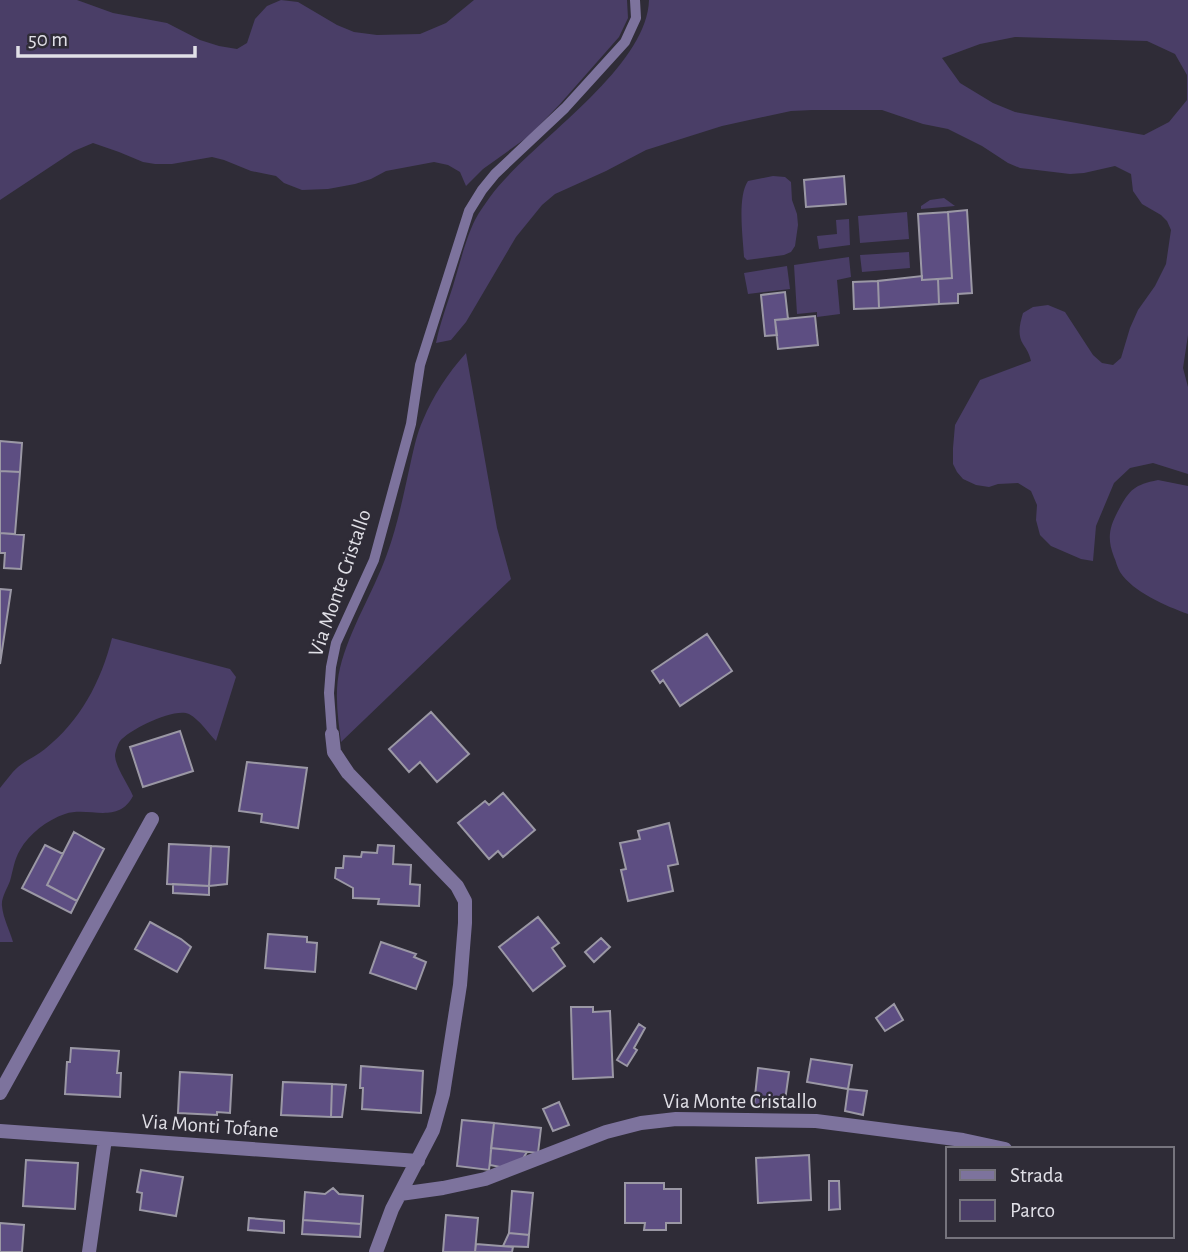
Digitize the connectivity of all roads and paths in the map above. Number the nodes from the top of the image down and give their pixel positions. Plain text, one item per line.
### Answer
1 (635, 0) edge
2 (332, 734) joint
3 (152, 819) dead end
4 (0, 1093) edge
5 (0, 1131) edge
6 (105, 1139) junction
7 (996, 1147) edge
8 (418, 1161) junction
9 (400, 1194) junction
10 (89, 1252) edge
11 (376, 1252) edge

1 - 2 lane, Via Monte Cristallo
2 - 8 street, Via Monte Cristallo
3 - 4 street
5 - 6 street, Via Monti Tofane
6 - 8 street, Via Monti Tofane
6 - 10 street
7 - 9 street, Via Monte Cristallo
8 - 9 street, Via Monte Cristallo
9 - 11 street, Via Monte Cristallo

